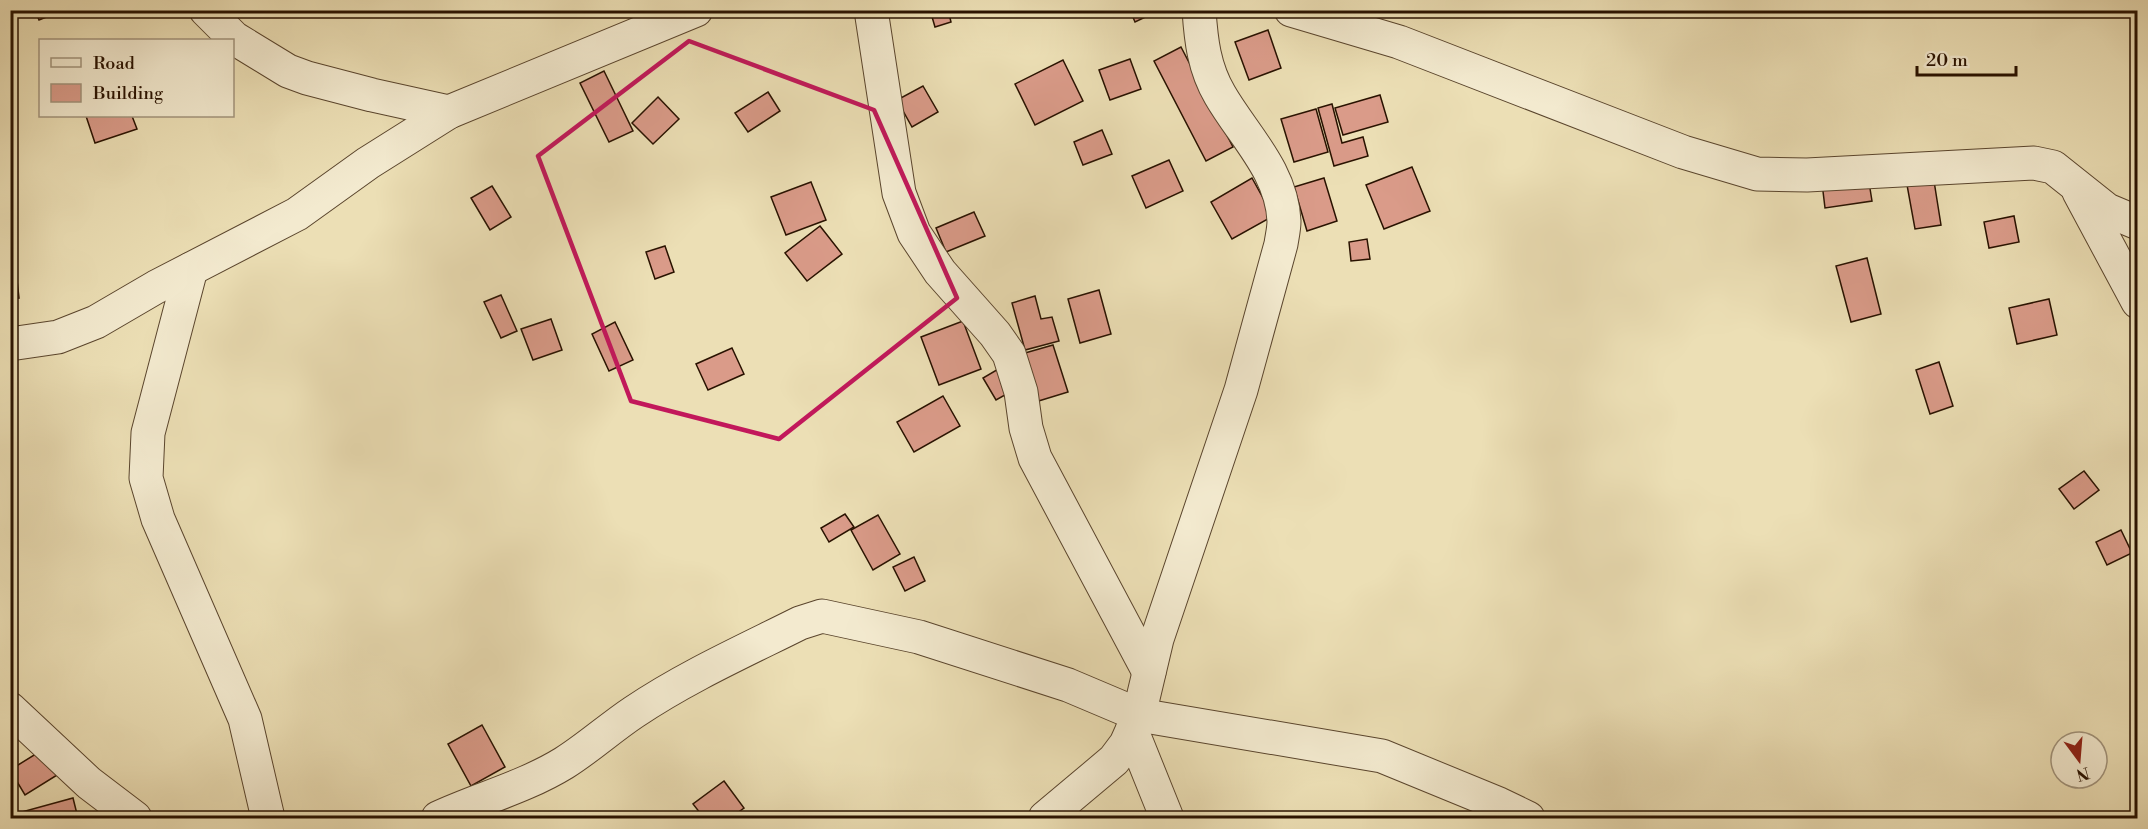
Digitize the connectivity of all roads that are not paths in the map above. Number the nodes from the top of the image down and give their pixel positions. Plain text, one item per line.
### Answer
1 (206, 10) edge
2 (696, 10) edge
3 (871, 10) edge
4 (1199, 10) edge
5 (1291, 10) edge
6 (449, 112) junction
7 (2072, 181) junction
8 (2138, 223) edge
9 (191, 269) junction
10 (2138, 302) edge
11 (10, 344) edge
12 (1149, 672) junction
13 (10, 709) edge
14 (1136, 723) junction
15 (89, 783) junction
16 (97, 819) edge
17 (135, 819) edge
18 (268, 819) edge
19 (438, 819) edge
20 (1045, 819) edge
21 (1167, 819) edge
22 (1528, 819) edge

1 - 6 street
2 - 6 street
3 - 12 street
4 - 12 street
5 - 7 street
6 - 9 street
7 - 8 street
7 - 10 street
9 - 11 street
9 - 18 street
12 - 14 street
13 - 15 street
14 - 19 street
14 - 20 street
14 - 21 street
14 - 22 street
15 - 16 street
15 - 17 street

